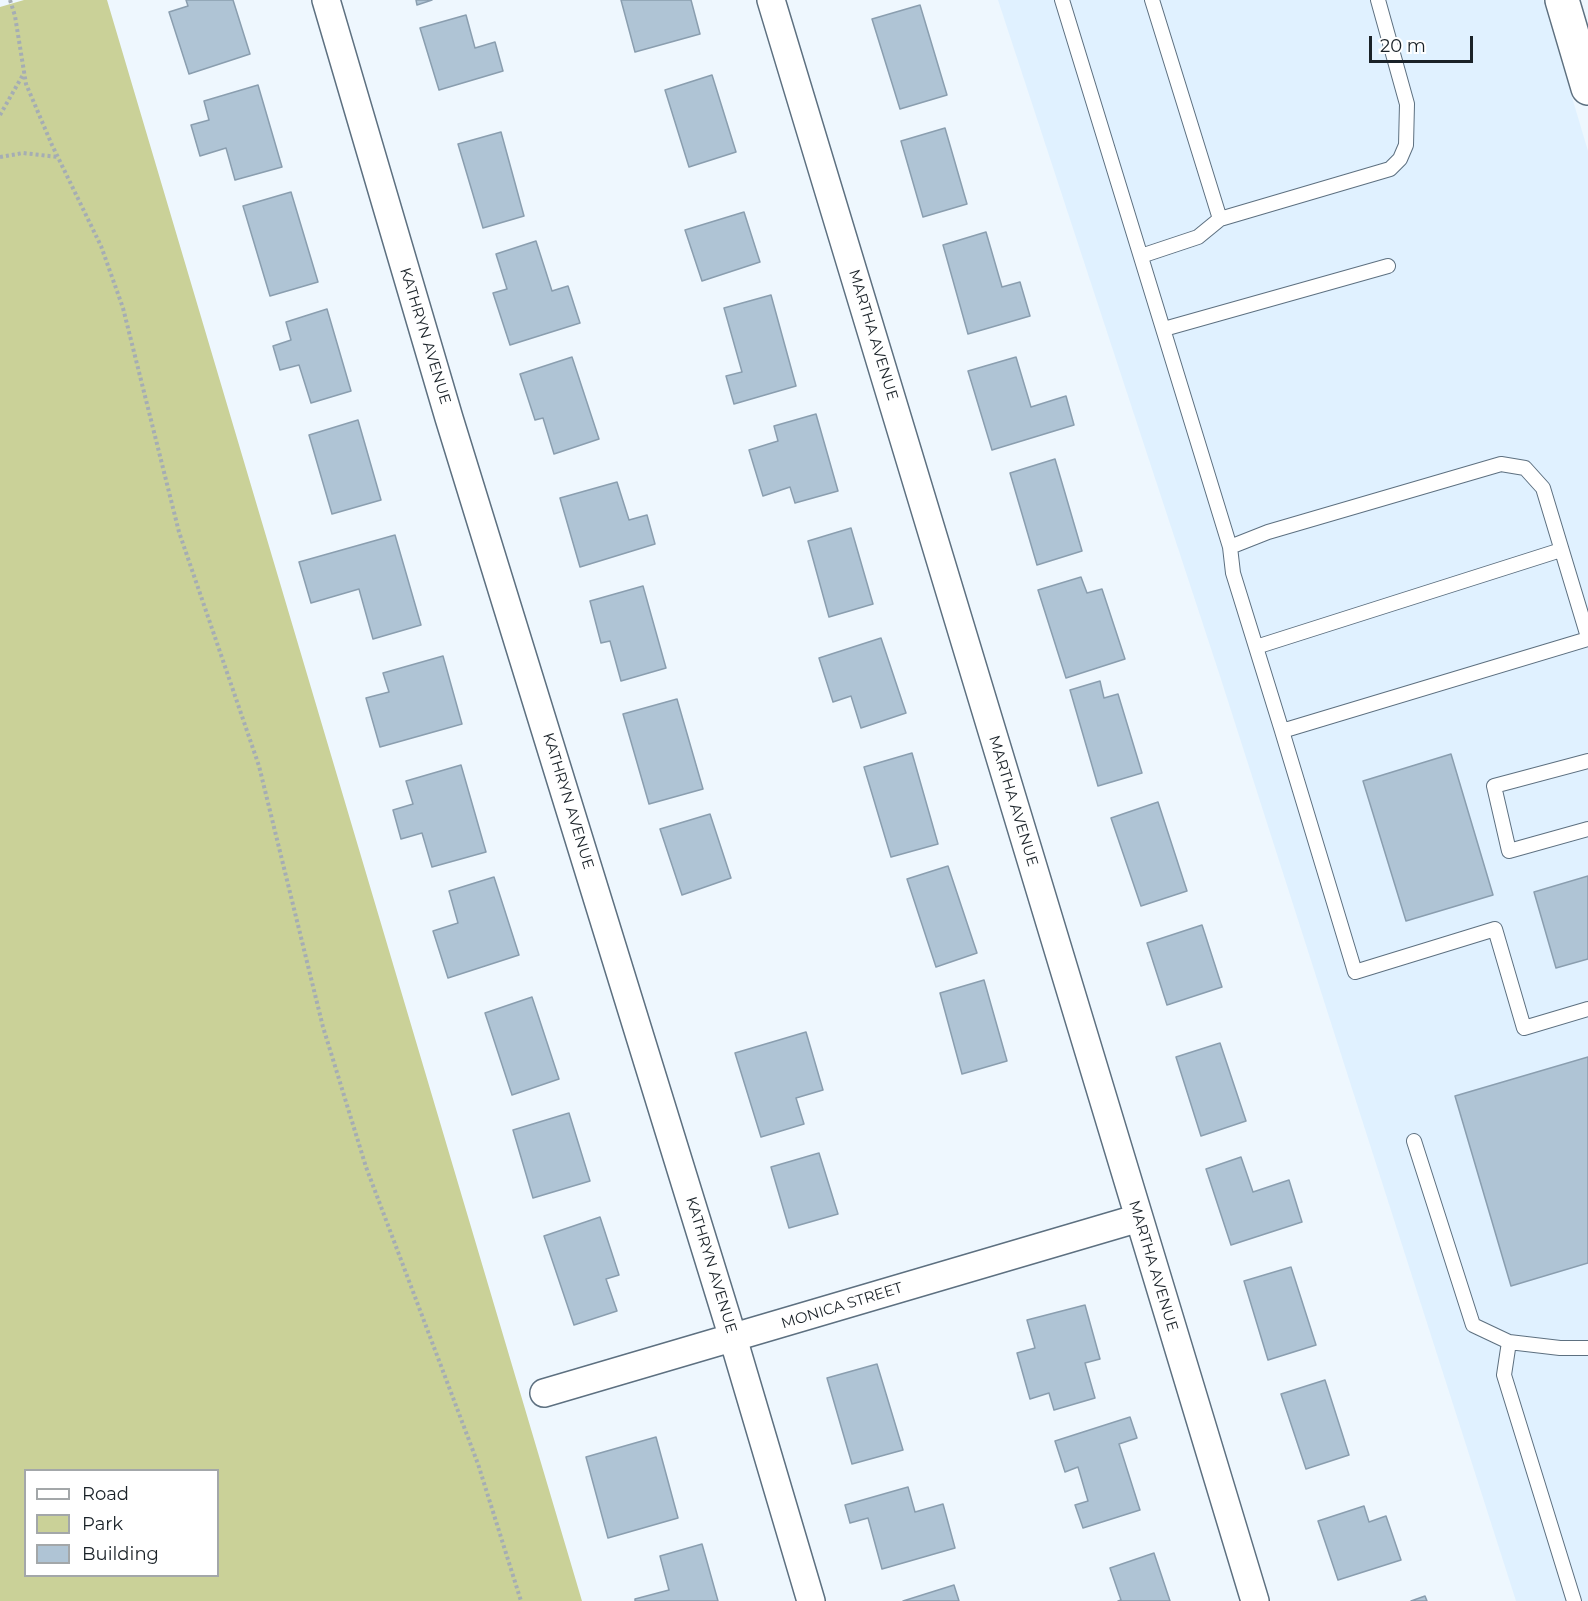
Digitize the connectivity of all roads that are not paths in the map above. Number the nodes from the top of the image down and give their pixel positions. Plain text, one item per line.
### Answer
1 (326, 0) edge
2 (771, 0) edge
3 (1062, 0) edge
4 (1152, 0) edge
5 (1377, 0) edge
6 (1562, 0) edge
7 (1588, 88) edge
8 (1220, 219) junction
9 (1141, 256) junction
10 (1388, 266) dead end
11 (1164, 329) junction
12 (1230, 547) junction
13 (1561, 550) junction
14 (1588, 638) edge
15 (1256, 647) junction
16 (1282, 731) junction
17 (1588, 761) edge
18 (1588, 829) edge
19 (1588, 1009) edge
20 (1414, 1141) dead end
21 (1139, 1218) junction
22 (733, 1338) junction
23 (1509, 1342) junction
24 (1588, 1348) edge
25 (544, 1393) dead end
26 (811, 1601) edge
27 (1256, 1601) edge
28 (1574, 1601) edge

1 - 22 street, KATHRYN AVENUE
2 - 21 street, MARTHA AVENUE
3 - 9 lane
4 - 8 lane
5 - 8 lane
6 - 7 main road
8 - 9 lane
9 - 11 lane
10 - 11 lane
11 - 12 lane
12 - 13 lane
12 - 15 lane
13 - 14 lane
13 - 15 lane
14 - 16 lane
15 - 16 lane
16 - 19 lane
17 - 18 lane
20 - 23 lane
21 - 22 street, MONICA STREET
21 - 27 street, MARTHA AVENUE
22 - 25 street, MONICA STREET
22 - 26 street, KATHRYN AVENUE
23 - 24 lane
23 - 28 lane

